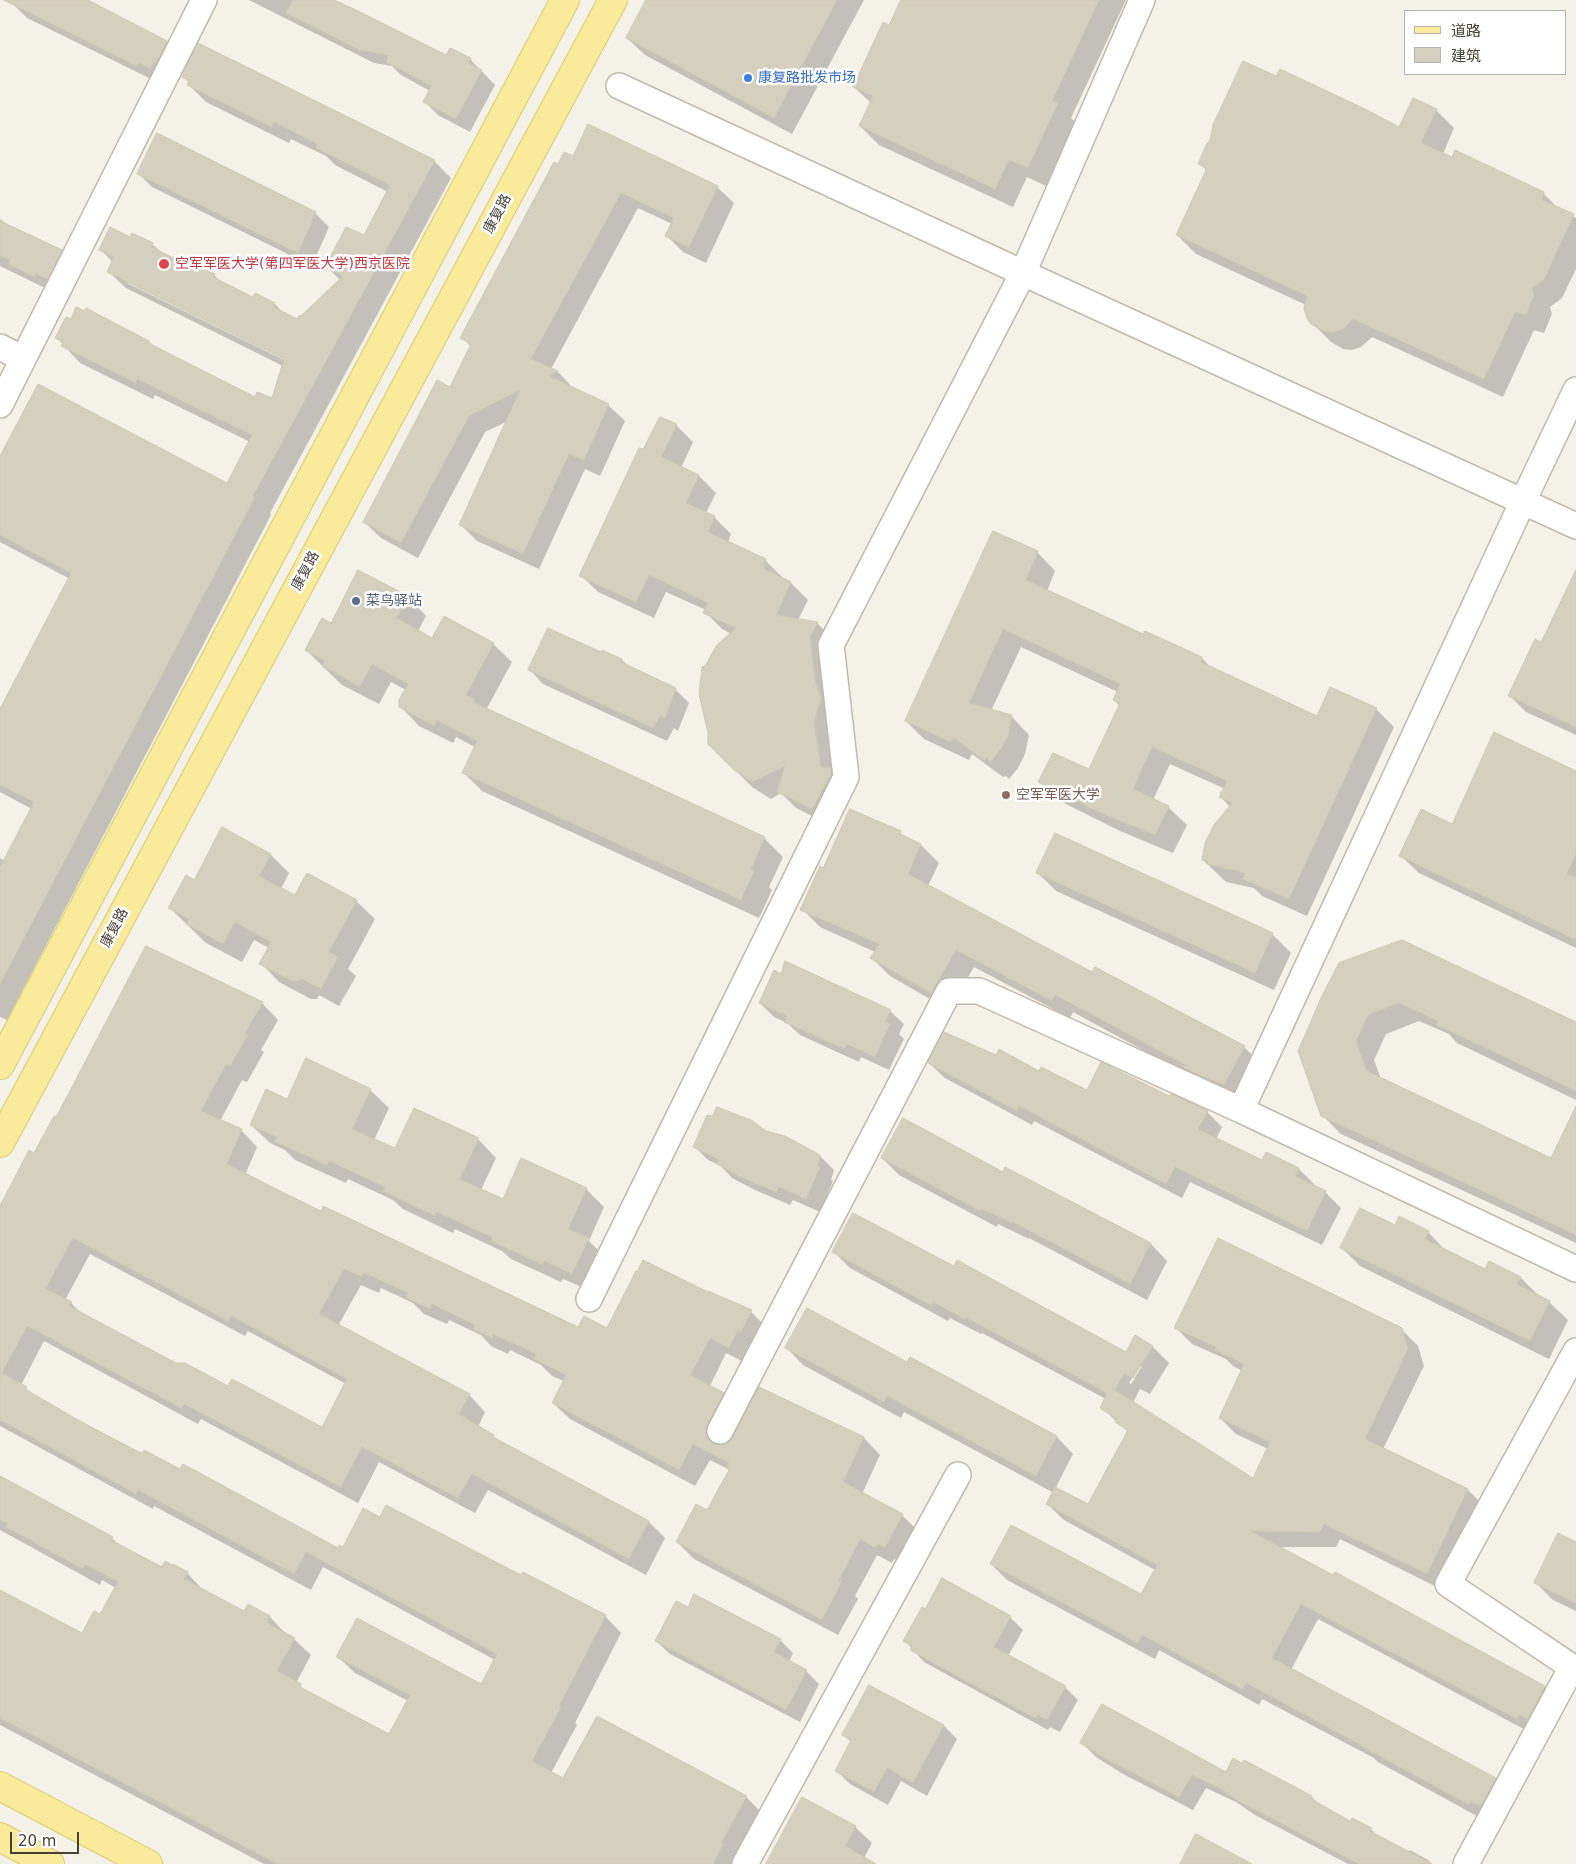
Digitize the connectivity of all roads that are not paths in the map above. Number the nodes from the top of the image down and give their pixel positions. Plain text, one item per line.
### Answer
1 (204, 0) edge
2 (565, 0) edge
3 (613, 0) edge
4 (1142, 0) edge
5 (619, 86) dead end
6 (1023, 273) junction
7 (0, 346) edge
8 (23, 359) junction
9 (1576, 390) edge
10 (0, 404) edge
11 (1523, 500) junction
12 (1576, 526) edge
13 (0, 1065) edge
14 (1241, 1110) junction
15 (0, 1143) edge
16 (1576, 1269) edge
17 (589, 1299) dead end
18 (1576, 1351) edge
19 (720, 1431) dead end
20 (958, 1474) dead end
21 (0, 1786) edge
22 (0, 1837) edge
23 (50, 1864) edge
24 (148, 1864) edge
25 (745, 1864) edge
26 (1466, 1864) edge

1 - 8 street
2 - 13 main road
3 - 15 main road, 康复路
4 - 6 street
5 - 6 street
6 - 11 street
6 - 17 street
7 - 8 street
8 - 10 street
9 - 11 street
11 - 12 street
11 - 14 street
14 - 16 street
14 - 19 street
18 - 26 street
20 - 25 street
21 - 24 main road
22 - 23 main road

